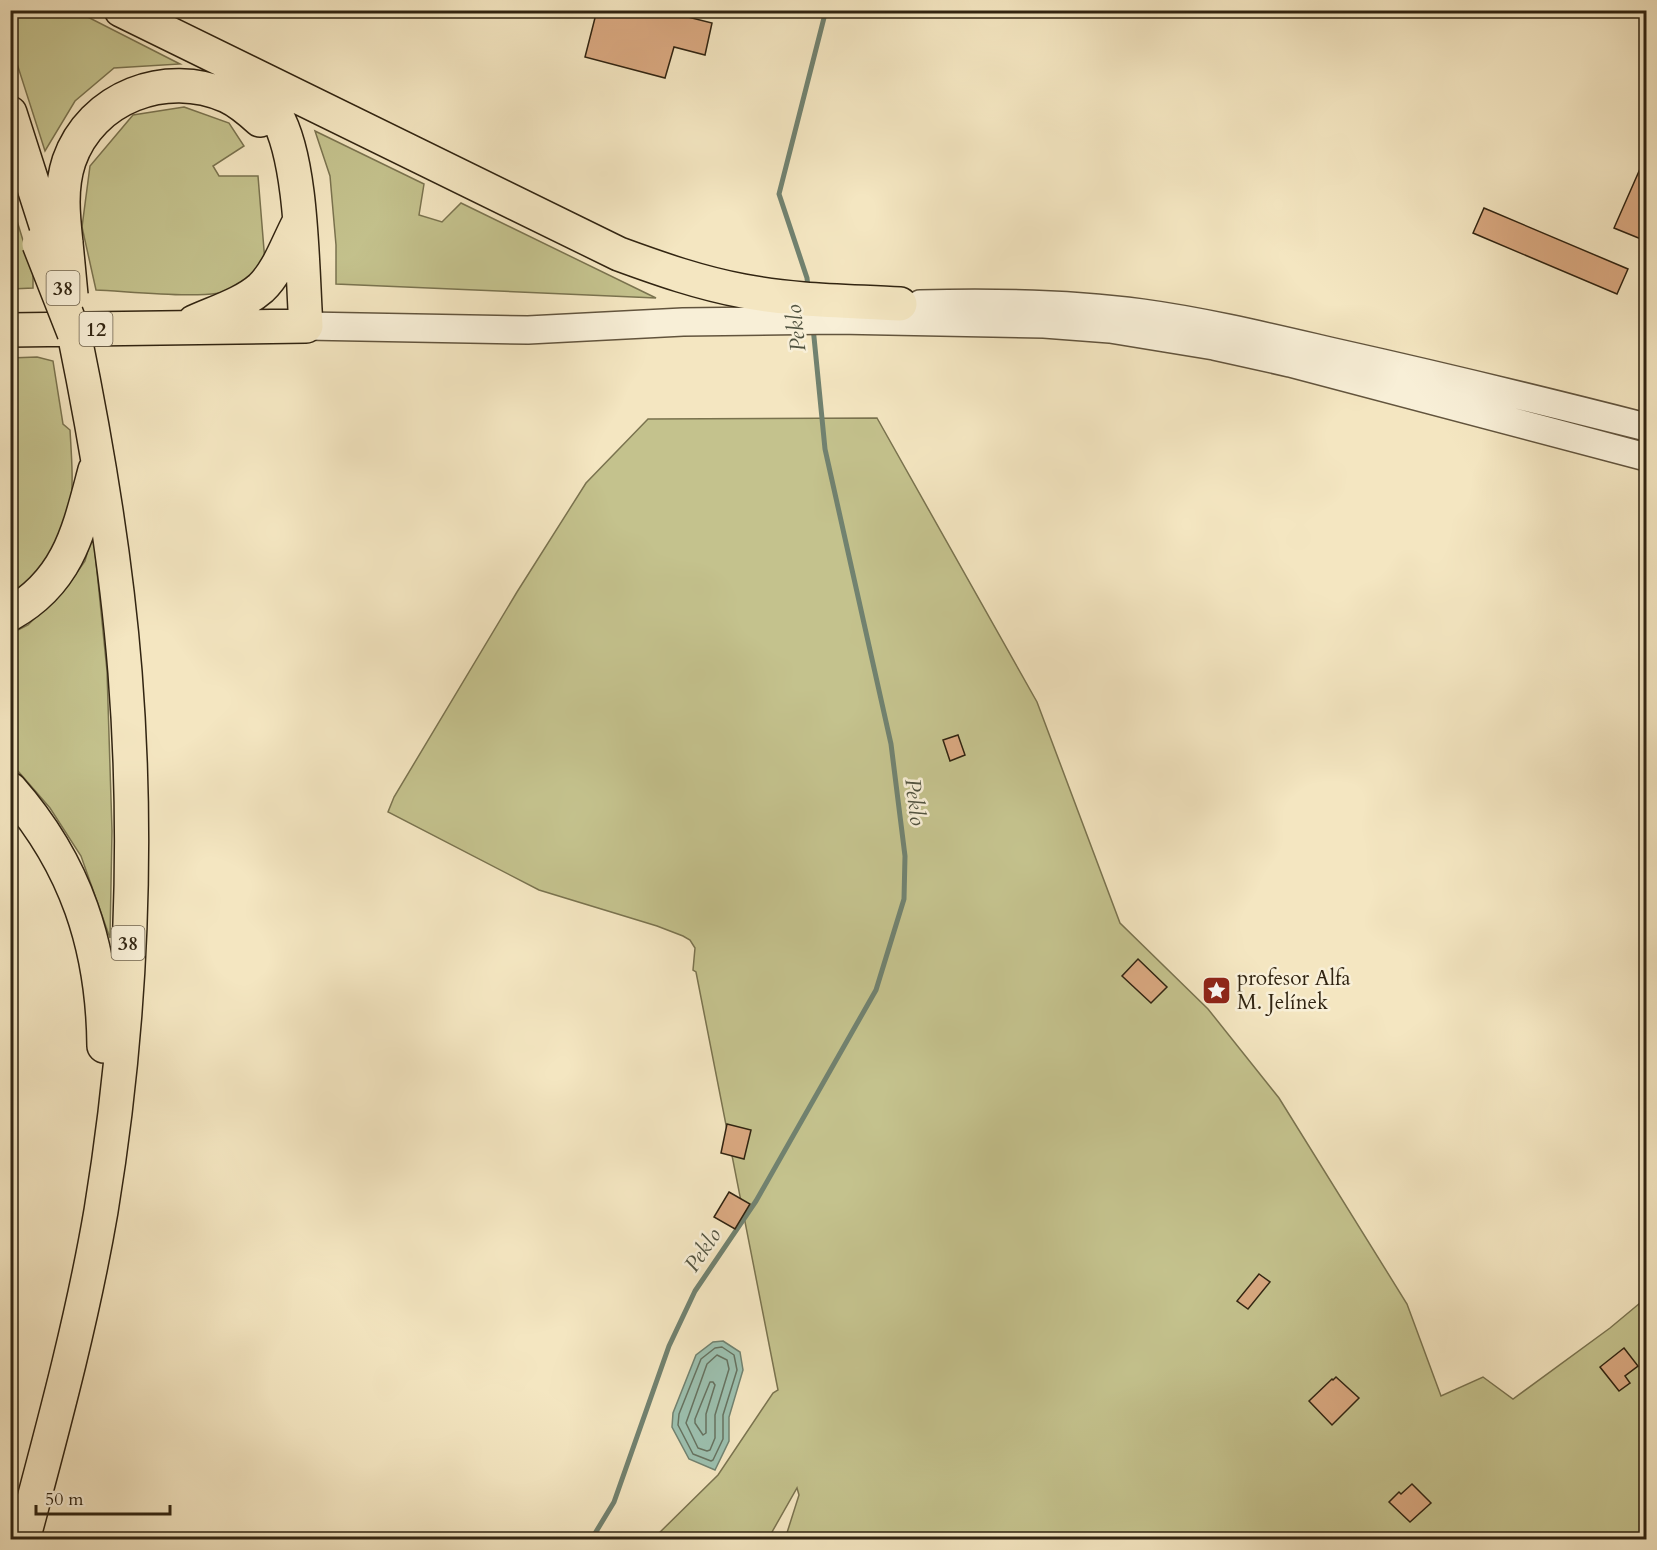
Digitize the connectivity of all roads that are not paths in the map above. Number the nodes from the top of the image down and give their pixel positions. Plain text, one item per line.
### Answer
1 (121, 10) edge
2 (216, 58) junction
3 (10, 113) edge
4 (10, 178) edge
5 (297, 206) junction
6 (52, 244) junction
7 (900, 304) joint
8 (771, 308) junction
9 (837, 309) junction
10 (306, 326) junction
11 (182, 327) junction
12 (14, 331) edge
13 (1647, 427) edge
14 (1647, 457) edge
15 (98, 459) junction
16 (10, 614) edge
17 (10, 789) edge
18 (100, 1212) junction
19 (23, 1539) edge

1 - 2 main road
2 - 5 main road
2 - 8 main road
3 - 6 main road, 38
4 - 6 main road
5 - 6 main road
5 - 10 main road
5 - 11 main road
6 - 15 main road, 38, bridge
7 - 9 main road
7 - 13 street
8 - 9 main road
8 - 10 street
9 - 14 street
10 - 11 main road, 12
11 - 12 main road, 12
15 - 16 main road
15 - 18 main road, 38
17 - 18 main road
18 - 19 main road, 38

